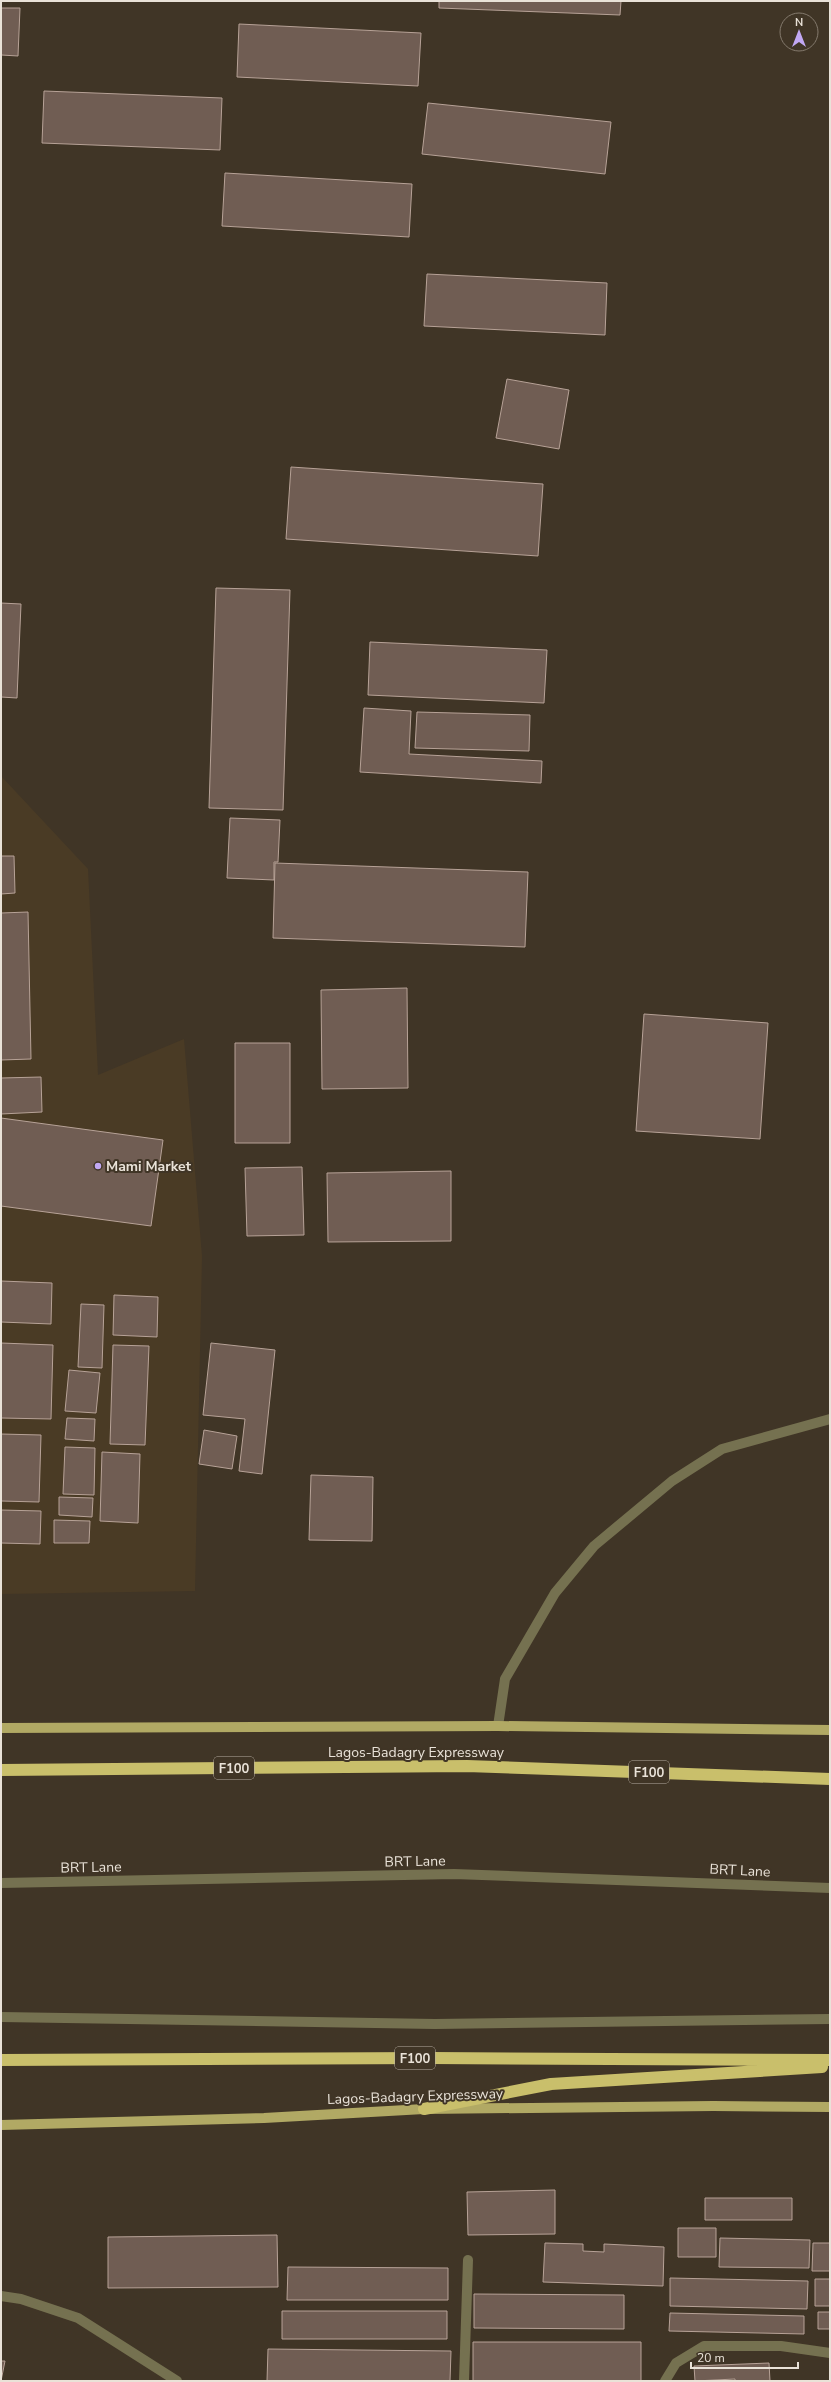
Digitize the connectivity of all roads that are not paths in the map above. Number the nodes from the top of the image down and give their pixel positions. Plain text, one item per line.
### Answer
1 (830, 1419) edge
2 (498, 1726) junction
3 (1, 1728) edge
4 (830, 1730) edge
5 (1, 1770) edge
6 (830, 1779) edge
7 (1, 1883) edge
8 (830, 1888) edge
9 (1, 2017) edge
10 (830, 2019) edge
11 (1, 2060) edge
12 (830, 2060) edge
13 (830, 2067) edge
14 (830, 2107) edge
15 (424, 2109) junction
16 (1, 2125) edge
17 (468, 2260) dead end
18 (1, 2296) edge
19 (830, 2352) edge
20 (177, 2381) edge
21 (464, 2381) edge
22 (665, 2381) edge

1 - 2 street
2 - 3 main road, Lagos-Badagry Expressway
2 - 4 main road, Lagos-Badagry Expressway
5 - 6 highway, Lagos-Badagry Expressway / F100
7 - 8 street, BRT Lane
9 - 10 street
11 - 12 highway, F100
13 - 15 highway
14 - 15 main road, Lagos-Badagry Expressway
15 - 16 main road, Lagos-Badagry Expressway
17 - 21 street
18 - 20 street
19 - 22 street

